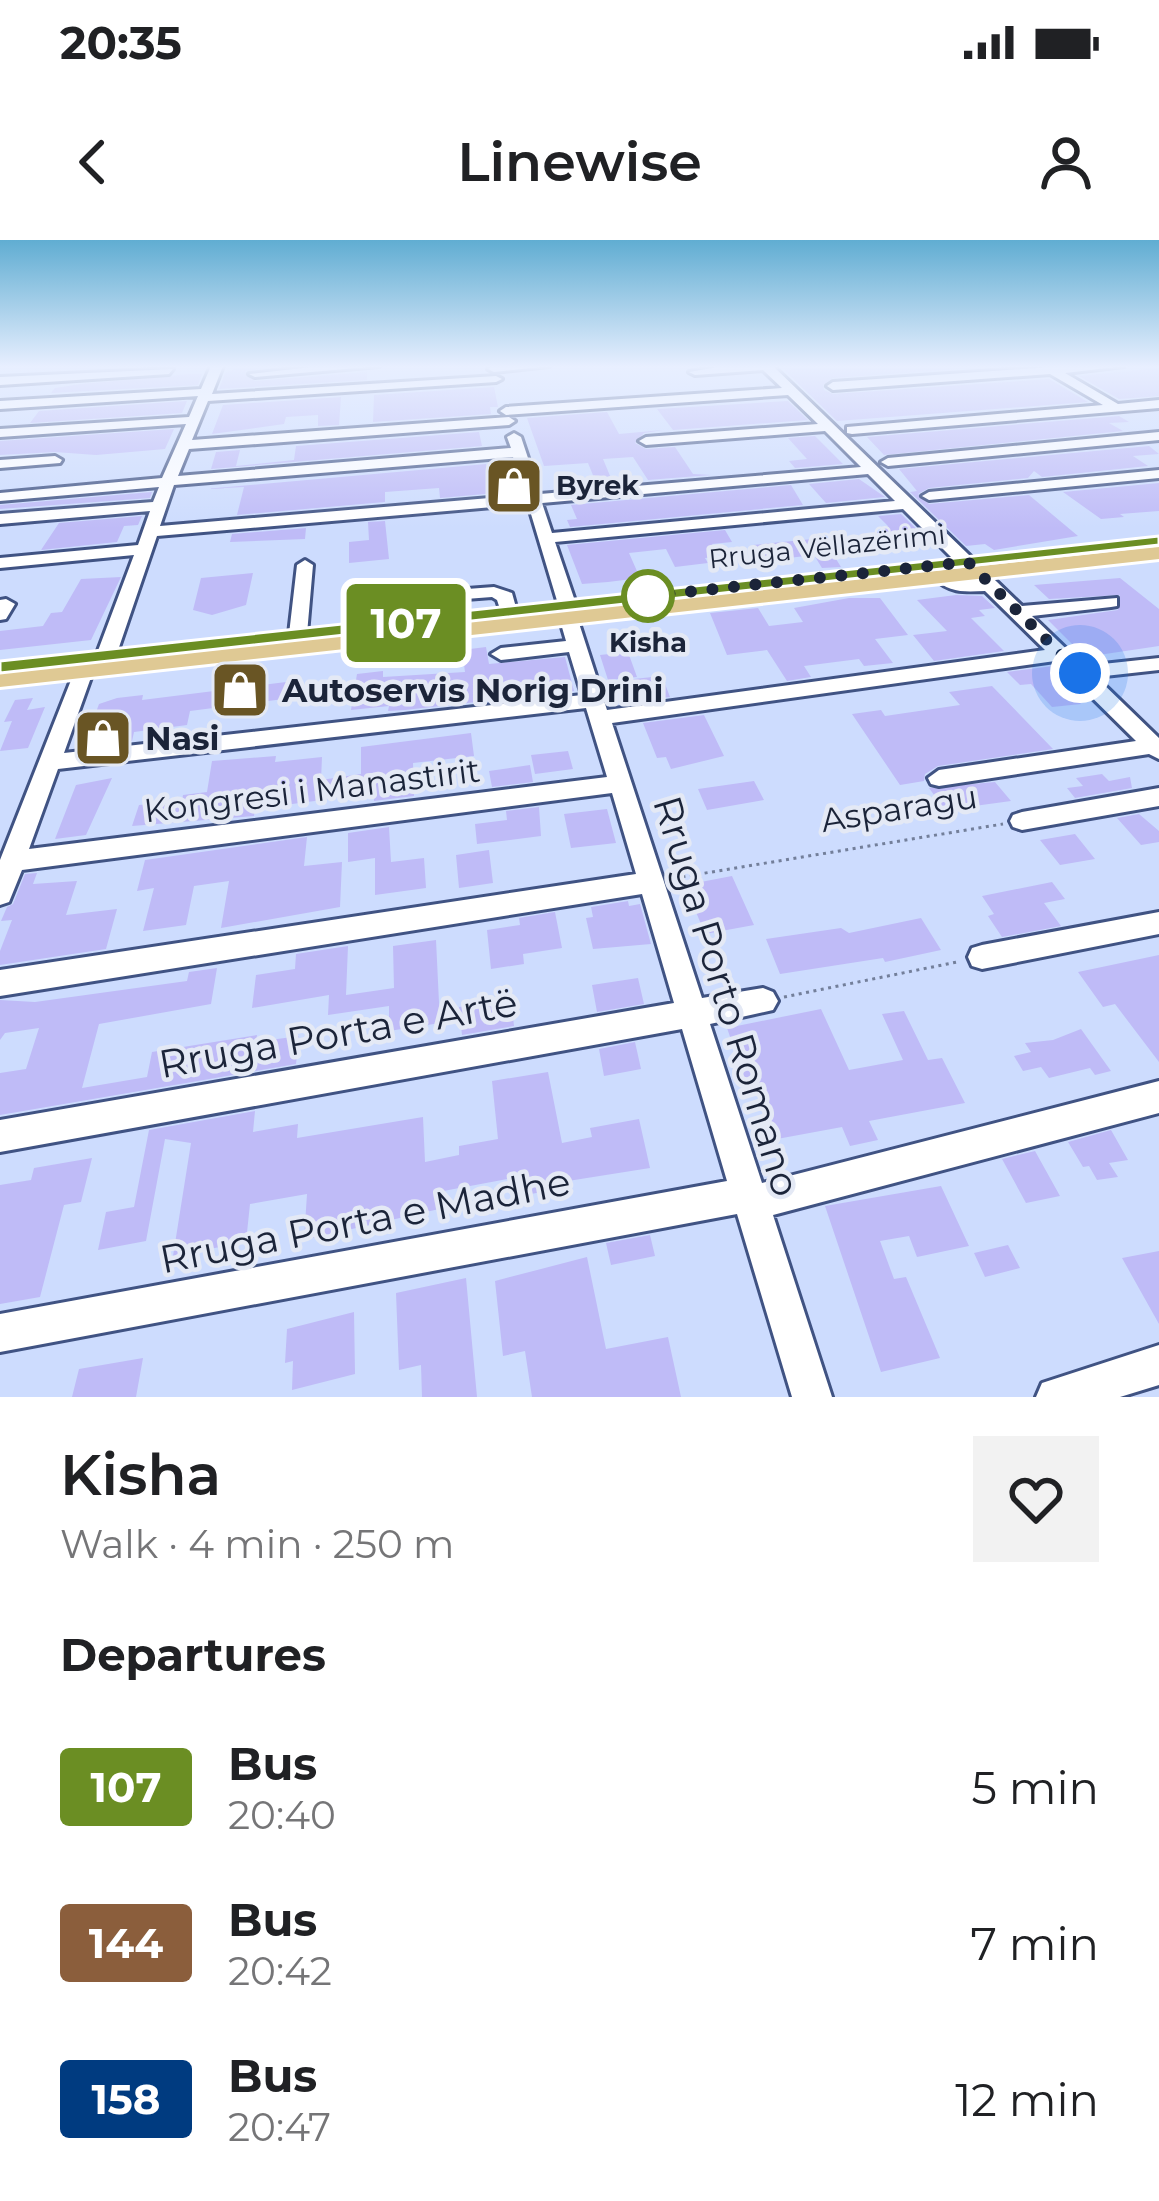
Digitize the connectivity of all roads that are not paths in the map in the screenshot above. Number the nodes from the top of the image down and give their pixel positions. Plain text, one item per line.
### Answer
1 (195, 420) joint
2 (463, 420) edge
3 (508, 420) edge
4 (582, 420) edge
5 (821, 420) edge
6 (978, 420) edge
7 (1136, 420) edge
8 (1159, 421) edge
9 (1141, 423) junction
10 (584, 424) dead end
11 (828, 427) junction
12 (852, 430) dead end
13 (0, 433) edge
14 (1159, 435) edge
15 (646, 441) dead end
16 (184, 445) junction
17 (520, 459) junction
18 (56, 460) dead end
19 (888, 462) dead end
20 (0, 464) edge
21 (871, 470) junction
22 (1159, 474) edge
23 (381, 477) dead end
24 (168, 482) junction
25 (0, 496) edge
26 (929, 496) dead end
27 (532, 500) junction
28 (906, 504) junction
29 (159, 506) junction
30 (0, 519) edge
31 (546, 538) junction
32 (147, 541) junction
33 (1159, 541) edge
34 (1159, 553) edge
35 (0, 562) edge
36 (305, 565) dead end
37 (978, 573) junction
38 (413, 598) dead end
39 (1111, 602) dead end
40 (508, 611) junction
41 (1018, 612) junction
42 (570, 622) junction
43 (298, 634) junction
44 (501, 654) dead end
45 (1061, 654) junction
46 (95, 663) junction
47 (1159, 664) edge
48 (0, 667) edge
49 (1080, 673) junction
50 (0, 679) edge
51 (596, 709) junction
52 (1158, 749) edge
53 (51, 762) junction
54 (939, 778) dead end
55 (619, 784) junction
56 (1159, 797) edge
57 (1022, 821) road end
58 (12, 845) edge
59 (650, 882) junction
60 (0, 894) edge
61 (1159, 923) edge
62 (982, 957) road end
63 (0, 982) edge
64 (763, 1001) road end
65 (691, 1013) junction
66 (1159, 1097) edge
67 (0, 1136) edge
68 (749, 1199) junction
69 (0, 1333) edge
70 (1159, 1365) edge
71 (812, 1397) edge
72 (1056, 1397) edge

1 - 13 street
1 - 16 street
2 - 16 street
3 - 17 street, Rruga Porto Romano
4 - 10 street
5 - 11 street
6 - 12 street
7 - 9 street
8 - 9 street
9 - 14 street
11 - 15 street
11 - 21 street
14 - 19 street
16 - 24 street
17 - 23 street
17 - 24 street
17 - 27 street, Rruga Porto Romano
18 - 20 street
21 - 27 street
21 - 28 street
22 - 26 street
24 - 25 street
24 - 29 street
27 - 31 street, Rruga Porto Romano
27 - 32 street
28 - 31 street
28 - 37 street
29 - 30 street
29 - 32 street
31 - 42 street, Rruga Porto Romano
32 - 35 street
32 - 46 street
33 - 37 main road, Rruga Vëllazërimi
34 - 37 main road, Rruga Vëllazërimi
36 - 43 street
37 - 41 street
37 - 42 main road, Rruga Vëllazërimi
37 - 42 main road, Rruga Vëllazërimi
38 - 40 street
39 - 41 street
40 - 42 main road, Rruga Vëllazërimi
40 - 43 main road, Rruga Vëllazërimi
41 - 45 street
42 - 44 street
42 - 46 main road, Rruga Vëllazërimi
42 - 51 street, Rruga Porto Romano
43 - 46 main road, Rruga Vëllazërimi
45 - 49 street
45 - 51 street
46 - 48 main road, Rruga Vëllazërimi
46 - 50 main road, Rruga Vëllazërimi
46 - 53 street
47 - 49 street
49 - 52 street
51 - 53 street
51 - 55 street, Rruga Porto Romano
52 - 54 street
53 - 58 street
55 - 58 street, Kongresi i Manastirit
55 - 59 street, Rruga Porto Romano
56 - 57 street, Asparagu
58 - 60 street
59 - 63 street
59 - 65 street, Rruga Porto Romano
61 - 62 street
64 - 65 street, Rruga Porta e Artë
65 - 67 street, Rruga Porta e Artë
65 - 68 street, Rruga Porto Romano
66 - 68 street, Rruga Porta e Madhe
68 - 69 street, Rruga Porta e Madhe
68 - 71 street, Rruga Porto Romano
70 - 72 street

